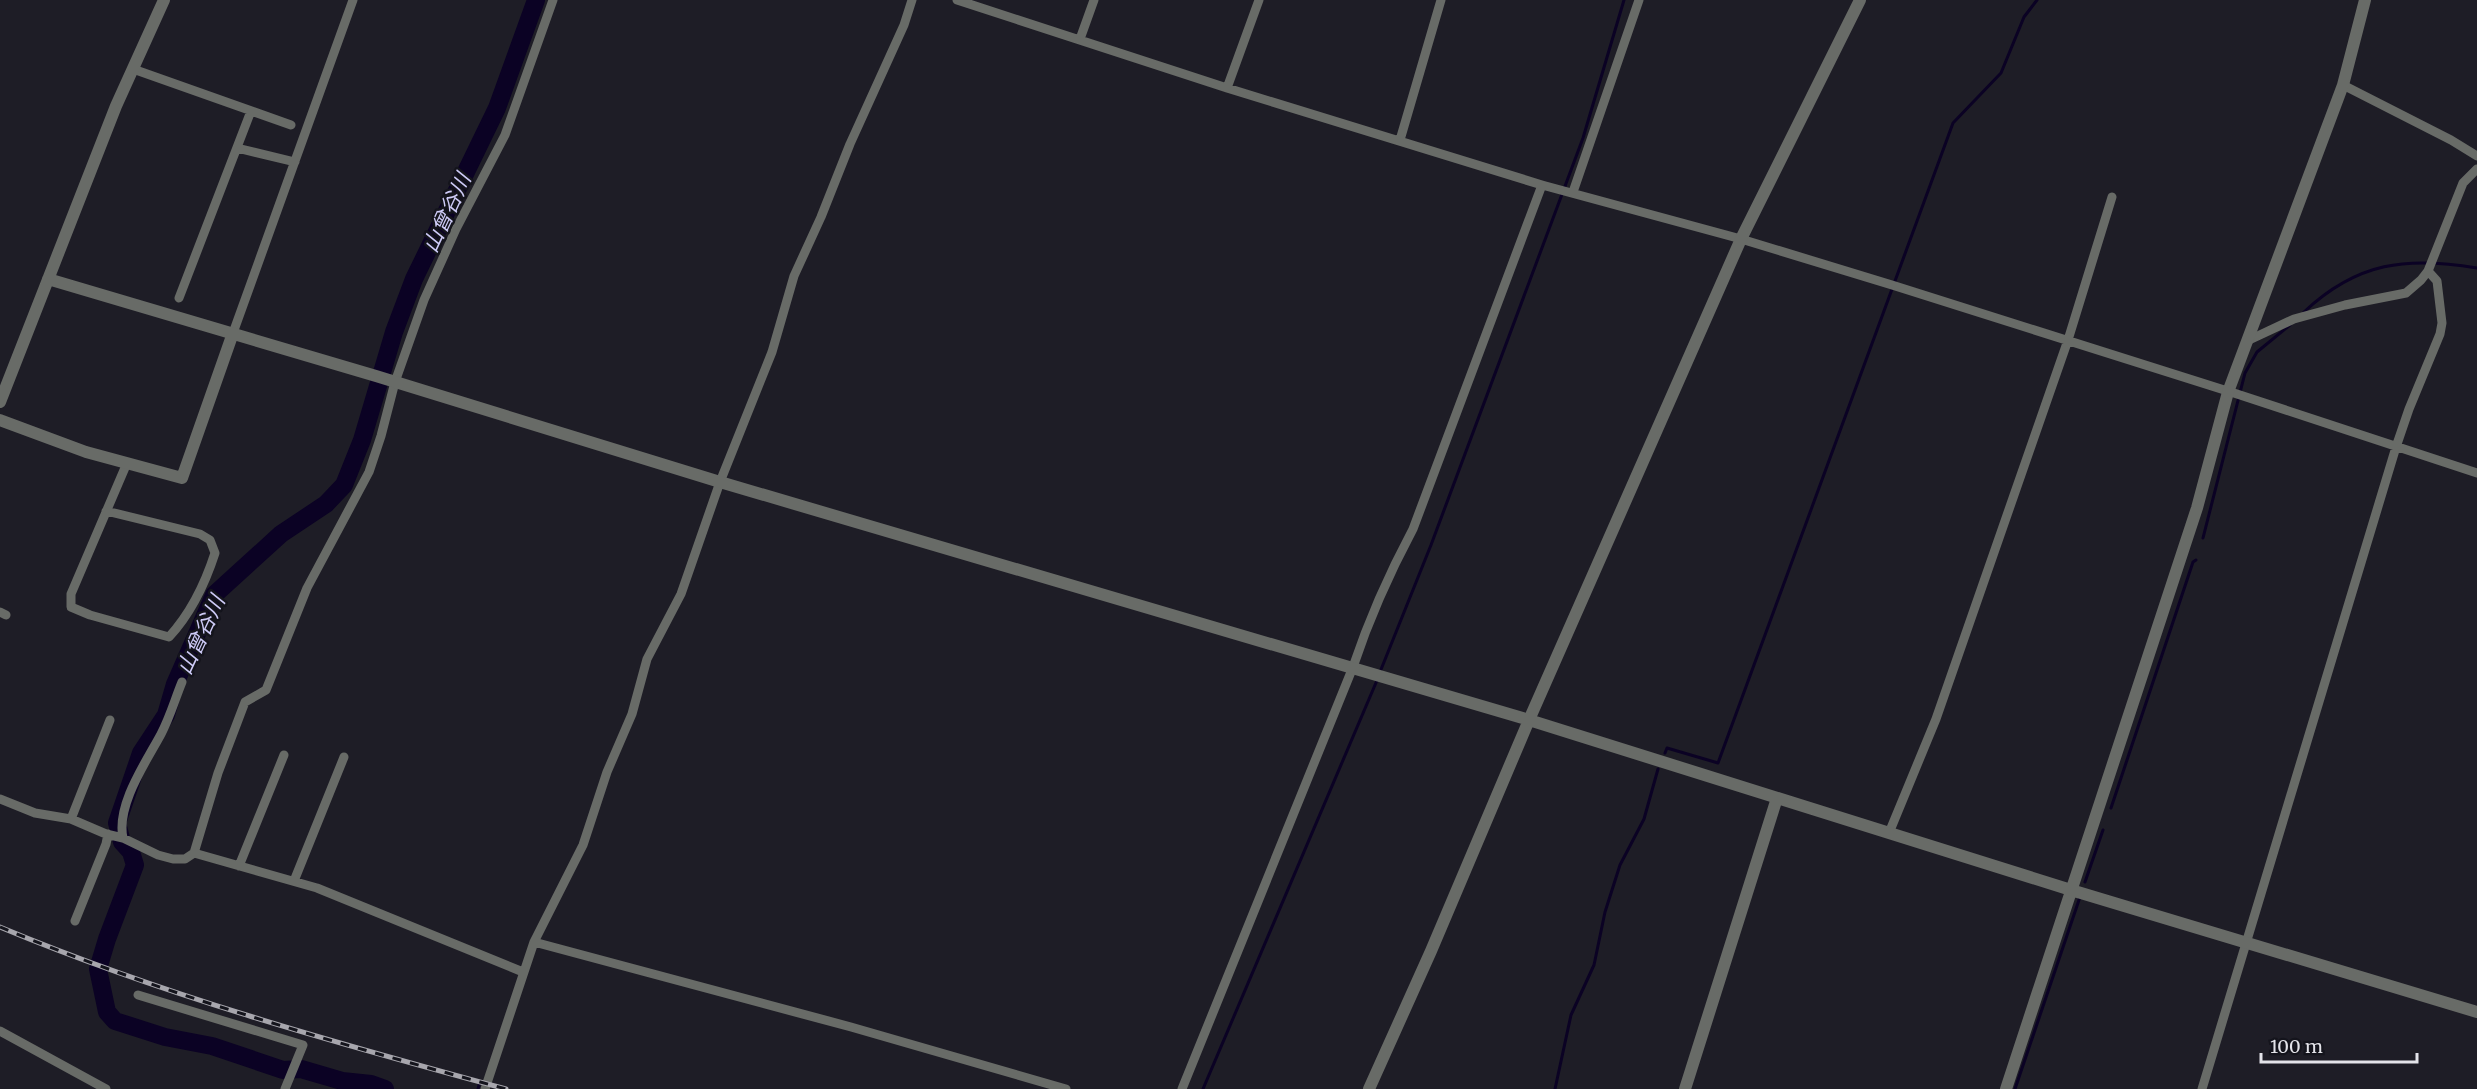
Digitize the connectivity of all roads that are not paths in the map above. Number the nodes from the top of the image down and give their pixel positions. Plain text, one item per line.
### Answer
1 (164, 0) edge
2 (353, 0) edge
3 (553, 0) edge
4 (912, 0) edge
5 (957, 0) edge
6 (1094, 0) edge
7 (1259, 0) edge
8 (1441, 0) edge
9 (1639, 0) edge
10 (1860, 0) edge
11 (2365, 0) edge
12 (1080, 39) junction
13 (133, 69) junction
14 (2343, 85) junction
15 (1227, 88) junction
16 (251, 111) junction
17 (291, 125) dead end
18 (1401, 140) junction
19 (237, 148) junction
20 (2477, 156) edge
21 (295, 162) junction
22 (2477, 169) edge
23 (1542, 185) junction
24 (1573, 192) junction
25 (2112, 197) dead end
26 (1741, 239) junction
27 (2430, 265) junction
28 (48, 279) junction
29 (178, 298) dead end
30 (233, 333) junction
31 (2068, 340) junction
32 (2247, 340) junction
33 (384, 379) junction
34 (2236, 394) junction
35 (0, 402) edge
36 (0, 420) edge
37 (2396, 447) junction
38 (127, 464) junction
39 (2477, 473) edge
40 (720, 482) junction
41 (106, 511) junction
42 (1353, 667) junction
43 (182, 682) dead end
44 (110, 720) dead end
45 (1529, 720) junction
46 (284, 754) dead end
47 (344, 757) dead end
48 (1777, 798) junction
49 (0, 799) edge
50 (71, 819) junction
51 (1889, 832) junction
52 (116, 836) junction
53 (194, 853) junction
54 (239, 866) junction
55 (294, 881) junction
56 (2071, 890) junction
57 (75, 921) dead end
58 (534, 942) junction
59 (2247, 942) junction
60 (523, 972) junction
61 (138, 995) dead end
62 (2477, 1012) edge
63 (0, 1031) edge
64 (106, 1089) edge
65 (285, 1089) edge
66 (485, 1089) edge
67 (1066, 1089) edge
68 (1182, 1089) edge
69 (1369, 1089) edge
70 (1685, 1089) edge
71 (2006, 1089) edge
72 (2202, 1089) edge

1 - 13 street
2 - 21 street
3 - 33 street
4 - 40 street
5 - 12 street
6 - 12 street
7 - 15 street
8 - 18 street
9 - 24 street
10 - 26 street
11 - 14 street
12 - 15 street
13 - 16 street
13 - 28 street
14 - 20 street
14 - 32 street
15 - 18 street
16 - 17 street
16 - 19 street
18 - 23 street
19 - 21 street
19 - 29 street
21 - 30 street
22 - 27 street
23 - 24 street
23 - 42 street
24 - 26 street
25 - 31 street
26 - 31 street
26 - 45 street
27 - 32 street
27 - 37 street
28 - 30 street
28 - 35 street
30 - 33 street
30 - 38 street
31 - 34 street
31 - 51 street
32 - 34 street
33 - 40 street
33 - 53 street
34 - 37 street
34 - 56 street
36 - 38 street
37 - 39 street
37 - 59 street
38 - 41 street
40 - 42 street
40 - 58 street
41 - 41 street
42 - 45 street
42 - 68 street
43 - 52 street
44 - 50 street
45 - 48 street
45 - 69 street
46 - 54 street
47 - 55 street
48 - 51 street
48 - 70 street
49 - 50 street
50 - 52 street
51 - 56 street
52 - 53 street
52 - 57 street
53 - 54 street
54 - 55 street
55 - 60 street
56 - 59 street
56 - 71 street
58 - 60 street
58 - 67 street
59 - 62 street
59 - 72 street
60 - 66 street
61 - 65 street
63 - 64 street

